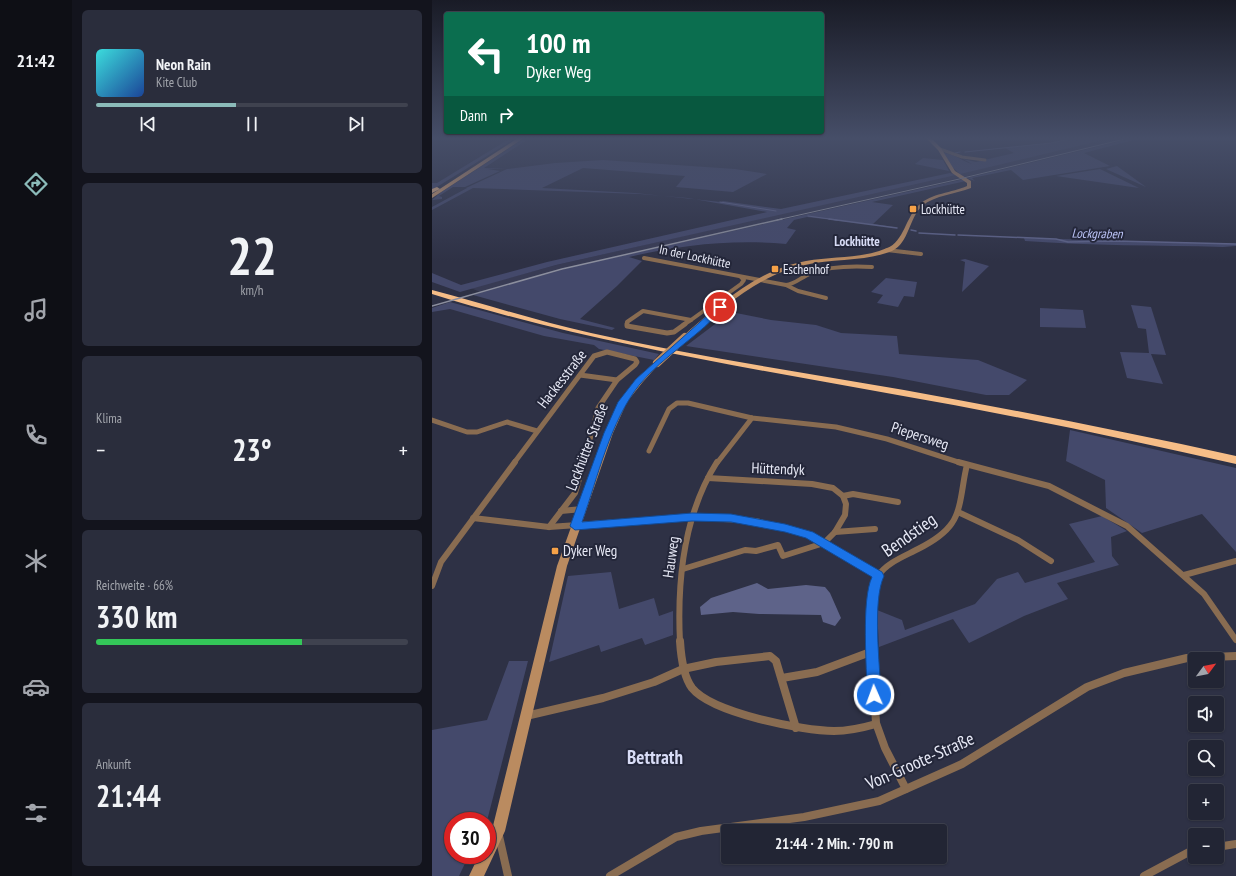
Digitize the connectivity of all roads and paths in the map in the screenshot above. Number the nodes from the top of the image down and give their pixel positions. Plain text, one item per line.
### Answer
1 (454, 179) edge
2 (455, 179) edge
3 (967, 179) edge
4 (440, 188) edge
5 (432, 196) edge
6 (887, 250) junction
7 (921, 254) dead end
8 (644, 258) dead end
9 (872, 267) dead end
10 (741, 277) junction
11 (758, 279) junction
12 (786, 285) junction
13 (432, 286) edge
14 (432, 292) edge
15 (432, 296) edge
16 (826, 298) dead end
17 (477, 307) junction
18 (691, 320) junction
19 (635, 359) joint
20 (580, 375) junction
21 (617, 380) junction
22 (752, 418) junction
23 (432, 420) edge
24 (537, 432) junction
25 (649, 451) dead end
26 (1236, 453) edge
27 (1236, 460) edge
28 (968, 465) junction
29 (708, 478) junction
30 (843, 496) junction
31 (898, 502) dead end
32 (582, 509) junction
33 (561, 512) junction
34 (958, 512) junction
35 (692, 517) junction
36 (473, 518) junction
37 (575, 526) junction
38 (549, 527) junction
39 (875, 529) dead end
40 (835, 532) junction
41 (824, 543) junction
42 (1051, 561) dead end
43 (1236, 561) edge
44 (683, 569) junction
45 (1184, 575) junction
46 (878, 576) junction
47 (432, 586) edge
48 (1236, 640) edge
49 (873, 652) junction
50 (1236, 656) edge
51 (683, 669) junction
52 (782, 678) junction
53 (526, 716) junction
54 (876, 724) junction
55 (796, 728) junction
56 (906, 790) junction
57 (498, 831) junction
58 (496, 835) edge
59 (1236, 844) edge
60 (1224, 846) edge
61 (1188, 853) edge
62 (482, 864) edge
63 (476, 876) edge
64 (508, 876) edge
65 (610, 876) edge
66 (1144, 876) edge

1 - 4 main road
2 - 4 main road
3 - 6 street
4 - 5 main road
6 - 7 street, Lockhütter Straße
6 - 11 street, Lockhütter Straße
8 - 10 street, In der Lockhütte
9 - 12 street
10 - 11 street, In der Lockhütte
10 - 18 street, In der Lockhütte
11 - 12 street, In der Lockhütte
11 - 32 street, Lockhütter Straße, bridge
12 - 16 street, In der Lockhütte
13 - 26 highway
14 - 17 highway
15 - 17 highway
17 - 27 highway
18 - 18 street, In der Lockhütte
19 - 20 street, Hackesstraße
19 - 21 street, Lockhütter Straße
20 - 21 street
20 - 24 street, Hackesstraße
21 - 33 street, Lockhütter Straße
22 - 25 street, Piepersweg
22 - 28 street, Piepersweg
22 - 29 street, Hauweg
23 - 24 street, Hackesstraße
24 - 36 street, Hackesstraße
28 - 34 street, Bendstieg
28 - 45 street, Piepersweg
29 - 30 street, Hüttendyk
29 - 35 street, Hauweg
30 - 31 street, Hüttendyk
30 - 40 street
32 - 33 street, Lockhütter Straße
32 - 37 street, Lockhütter Straße
33 - 38 street, Lockhütter Straße
34 - 42 street
34 - 46 street, Bendstieg
35 - 37 street
35 - 41 street
35 - 44 street, Hauweg
36 - 38 street
36 - 47 street, Hackesstraße
37 - 38 street
37 - 53 street, Lockhütter Straße
39 - 40 street
40 - 41 street
41 - 44 street
41 - 46 street
43 - 45 street
44 - 51 street, Hauweg
45 - 48 street, Piepersweg
46 - 49 street, Bendstieg
49 - 52 street
49 - 54 street, Bendstieg
50 - 56 street, Von-Groote-Straße
51 - 52 street
51 - 53 street
51 - 55 street, Hauweg
52 - 55 street
53 - 57 street, Lockhütter Straße
54 - 55 street, Hauweg
54 - 56 street, Bendstieg
56 - 65 street, Von-Groote-Straße
57 - 58 street, Lockhütter Straße
57 - 64 street, Lockhütter Straße
59 - 60 street
61 - 66 street
62 - 63 street, Lockhütter Straße

